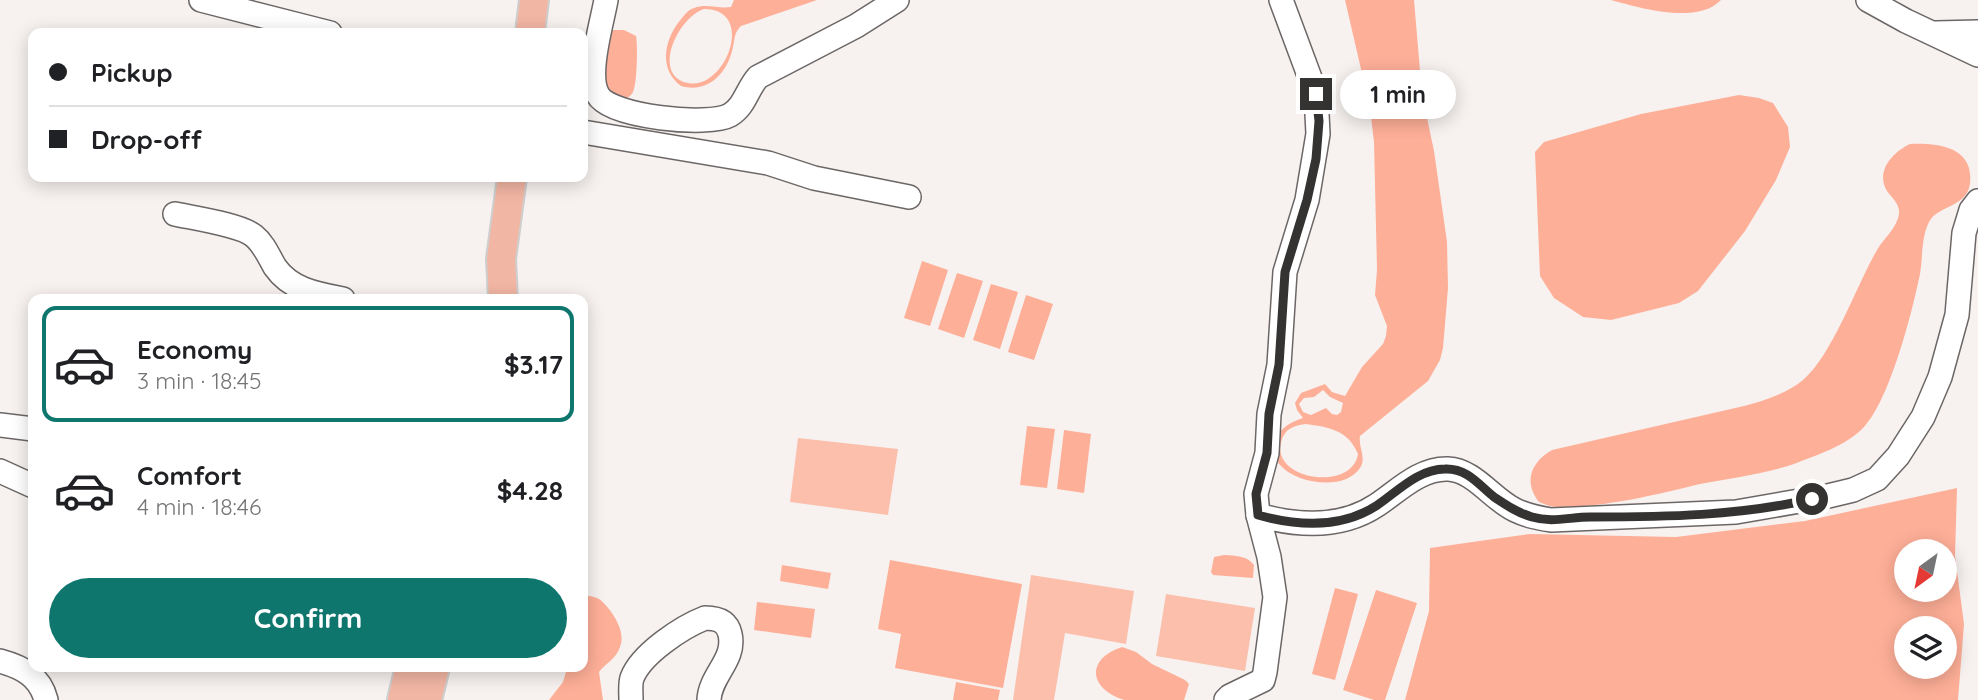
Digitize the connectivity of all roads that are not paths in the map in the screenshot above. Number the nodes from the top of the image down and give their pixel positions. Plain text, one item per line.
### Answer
1 (201, 0) edge
2 (534, 0) edge
3 (606, 0) edge
4 (897, 0) edge
5 (1281, 0) edge
6 (1868, 0) edge
7 (310, 28) edge
8 (531, 28) edge
9 (1978, 32) edge
10 (1930, 34) junction
11 (1978, 55) edge
12 (588, 133) edge
13 (511, 182) edge
14 (909, 197) dead end
15 (1978, 201) edge
16 (175, 214) dead end
17 (501, 259) junction
18 (317, 294) edge
19 (489, 294) edge
20 (503, 294) edge
21 (0, 425) edge
22 (28, 428) edge
23 (0, 471) edge
24 (28, 484) edge
25 (1258, 515) junction
26 (0, 661) edge
27 (409, 672) edge
28 (434, 672) edge
29 (46, 700) edge
30 (402, 700) edge
31 (427, 700) edge
32 (631, 700) edge
33 (709, 700) edge
34 (1226, 700) edge

1 - 7 street
2 - 8 main road
3 - 4 street
5 - 25 street
6 - 10 street
9 - 10 street
10 - 11 street
12 - 14 street
13 - 17 main road
15 - 25 street
16 - 18 street
17 - 19 main road
17 - 20 main road
21 - 22 street
23 - 24 street
25 - 34 street
26 - 29 street
27 - 30 main road
28 - 31 main road
32 - 33 street

